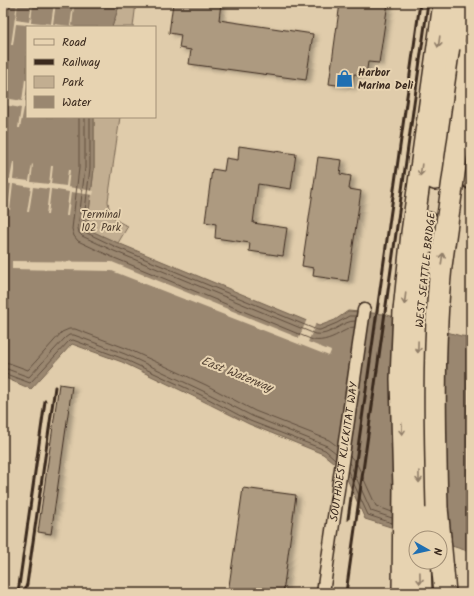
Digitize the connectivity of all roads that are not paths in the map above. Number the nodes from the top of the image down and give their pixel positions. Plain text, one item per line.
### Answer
1 (444, 3) edge
2 (460, 3) edge
3 (463, 3) edge
4 (471, 51) edge
5 (471, 182) edge
6 (364, 310) dead end
7 (420, 530) edge
8 (438, 530) edge
9 (420, 570) edge
10 (438, 570) edge
11 (442, 570) edge
12 (323, 593) edge
13 (404, 593) edge
14 (420, 593) edge
15 (439, 593) edge
16 (445, 593) edge

1 -> 13 highway
2 -> 7 highway, WEST SEATTLE BRIDGE
3 - 5 street
8 -> 4 highway, WEST SEATTLE BRIDGE, bridge
6 - 12 street, SOUTHWEST KLICKITAT WAY
9 -> 14 highway
10 - 15 highway
11 - 16 highway, WEST SEATTLE BRIDGE

